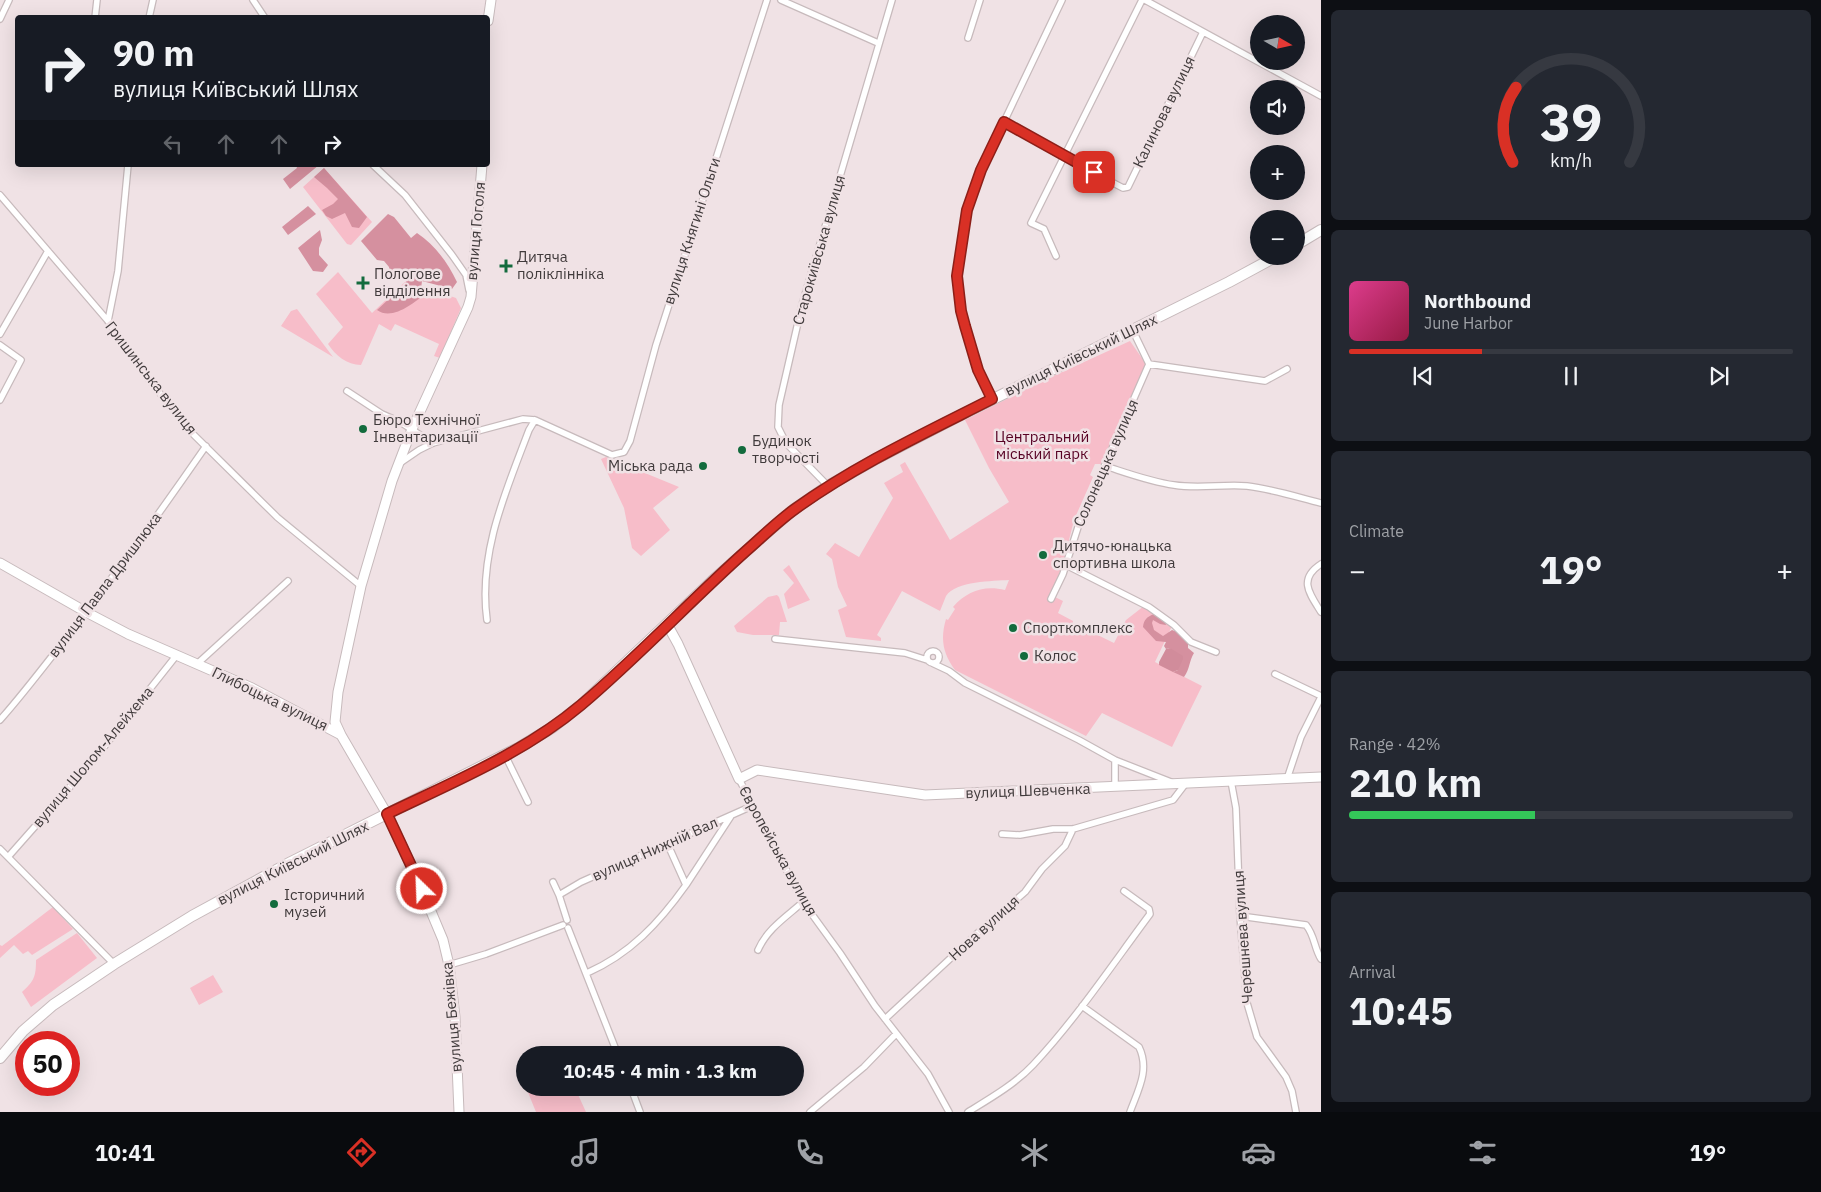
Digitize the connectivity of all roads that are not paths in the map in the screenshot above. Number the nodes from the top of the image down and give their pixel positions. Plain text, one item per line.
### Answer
1 (9, 0) edge
2 (97, 0) edge
3 (153, 0) edge
4 (253, 0) edge
5 (491, 0) edge
6 (767, 0) edge
7 (781, 0) edge
8 (892, 0) edge
9 (980, 0) edge
10 (1062, 0) edge
11 (1143, 0) edge
12 (95, 15) edge
13 (150, 15) edge
14 (263, 15) edge
15 (489, 15) edge
16 (0, 19) edge
17 (1203, 32) junction
18 (968, 38) dead end
19 (878, 43) junction
20 (1321, 96) edge
21 (1004, 122) junction
22 (1064, 157) junction
23 (128, 167) edge
24 (375, 167) edge
25 (482, 167) edge
26 (0, 195) edge
27 (1321, 230) edge
28 (1305, 240) edge
29 (48, 251) junction
30 (1056, 256) dead end
31 (1260, 265) edge
32 (471, 297) junction
33 (108, 321) junction
34 (1135, 328) junction
35 (0, 334) edge
36 (0, 345) edge
37 (1150, 364) junction
38 (1287, 369) dead end
39 (347, 392) dead end
40 (992, 399) junction
41 (0, 400) edge
42 (535, 420) junction
43 (412, 429) junction
44 (433, 443) junction
45 (206, 446) junction
46 (399, 464) junction
47 (1105, 466) junction
48 (828, 486) junction
49 (1321, 503) edge
50 (0, 563) edge
51 (1321, 564) edge
52 (1066, 565) junction
53 (288, 581) dead end
54 (361, 586) junction
55 (1051, 599) dead end
56 (86, 612) junction
57 (1321, 612) edge
58 (487, 620) dead end
59 (667, 624) junction
60 (775, 640) dead end
61 (1216, 652) dead end
62 (176, 656) junction
63 (938, 656) junction
64 (929, 659) junction
65 (196, 664) junction
66 (949, 671) junction
67 (1275, 674) dead end
68 (0, 720) edge
69 (341, 735) junction
70 (505, 755) junction
71 (1115, 760) junction
72 (1321, 777) edge
73 (739, 779) junction
74 (1287, 779) junction
75 (1231, 781) junction
76 (1175, 783) junction
77 (1186, 783) junction
78 (1115, 787) junction
79 (528, 802) dead end
80 (752, 806) junction
81 (387, 814) junction
82 (732, 816) junction
83 (1073, 829) junction
84 (1002, 834) dead end
85 (668, 845) junction
86 (0, 849) edge
87 (8, 857) junction
88 (553, 882) dead end
89 (686, 885) junction
90 (1124, 891) dead end
91 (559, 895) junction
92 (802, 902) junction
93 (1240, 916) junction
94 (566, 924) junction
95 (758, 950) dead end
96 (1321, 959) edge
97 (114, 964) junction
98 (449, 965) junction
99 (587, 973) junction
100 (1082, 1006) junction
101 (885, 1019) junction
102 (896, 1034) junction
103 (615, 1046) edge
104 (0, 1058) edge
105 (634, 1096) edge
106 (459, 1112) edge
107 (640, 1112) edge
108 (810, 1112) edge
109 (949, 1112) edge
110 (968, 1112) edge
111 (1130, 1112) edge
112 (1296, 1112) edge

1 - 16 street
2 - 12 street
3 - 13 street
4 - 14 street
5 - 15 street
6 - 42 street, вулиця Княгині Ольги
7 - 19 street
8 - 19 street, Старокиївська вулиця
9 - 18 street
10 - 21 street
11 - 17 street
11 - 22 street
17 - 20 street
17 - 22 street, Калинова вулиця
19 - 48 street, Старокиївська вулиця
21 - 22 street
21 - 40 street
22 - 30 street
23 - 33 street
24 - 32 street
25 - 32 street, вулиця Гоголя
26 - 29 street, Гришинська вулиця
27 - 28 highway
29 - 33 street, Гришинська вулиця
29 - 35 street
31 - 34 highway, вулиця Київський Шлях
32 - 43 street, вулиця Гоголя
33 - 45 street, Гришинська вулиця
34 - 37 street
34 - 40 highway, вулиця Київський Шлях
36 - 41 street
37 - 38 street
37 - 47 street, Солонецька вулиця
39 - 43 street
40 - 48 highway, вулиця Київський Шлях
42 - 44 street
42 - 58 street
43 - 44 street
43 - 46 street, вулиця Гоголя
44 - 46 street
45 - 54 street, Гришинська вулиця
45 - 56 street, вулиця Павла Дришлюка
46 - 54 street, вулиця Гоголя
47 - 49 street
47 - 52 street, Солонецька вулиця
48 - 59 highway, вулиця Київський Шлях
50 - 56 street, Глибоцька вулиця
51 - 57 street
52 - 55 street, Солонецька вулиця
52 - 61 street
53 - 65 street, Глибоцька вулиця
54 - 69 street, вулиця Гоголя
56 - 62 street, Глибоцька вулиця
56 - 68 street, вулиця Павла Дришлюка
59 - 70 highway, вулиця Київський Шлях
59 - 73 street, Європейська вулиця
60 - 64 street
62 - 65 street, Глибоцька вулиця
62 - 87 street, вулиця Шолом-Алейхема
63 - 64 street
63 - 64 street
63 - 66 street
64 - 66 street
65 - 69 street, Глибоцька вулиця
66 - 71 street
67 - 74 street
69 - 81 street, Глибоцька вулиця
70 - 79 street
70 - 81 highway, вулиця Київський Шлях
71 - 76 street
71 - 78 street
72 - 74 street, вулиця Шевченка
73 - 78 street, вулиця Шевченка
73 - 80 street, Європейська вулиця
74 - 75 street, вулиця Шевченка
75 - 77 street, вулиця Шевченка
75 - 93 street, Черешнева вулиця
76 - 77 street, вулиця Шевченка
76 - 78 street, вулиця Шевченка
77 - 83 street
80 - 82 street, вулиця Нижній Вал
80 - 92 street, Європейська вулиця
81 - 97 highway, вулиця Київський Шлях
81 - 98 street, вулиця Бежівка
82 - 85 street, вулиця Нижній Вал
82 - 89 street
83 - 84 street
83 - 101 street, Нова вулиця
85 - 89 street
85 - 91 street, вулиця Нижній Вал
86 - 87 street
87 - 97 street
88 - 91 street
89 - 99 street
90 - 100 street
91 - 94 street
92 - 95 street
92 - 101 street, Європейська вулиця
93 - 96 street
93 - 112 street, Черешнева вулиця
94 - 98 street
94 - 99 street
97 - 104 highway, вулиця Київський Шлях
98 - 106 street, вулиця Бежівка
99 - 103 street
100 - 110 street
100 - 111 street
101 - 102 street, Європейська вулиця
102 - 108 street
102 - 109 street, Європейська вулиця
105 - 107 street

